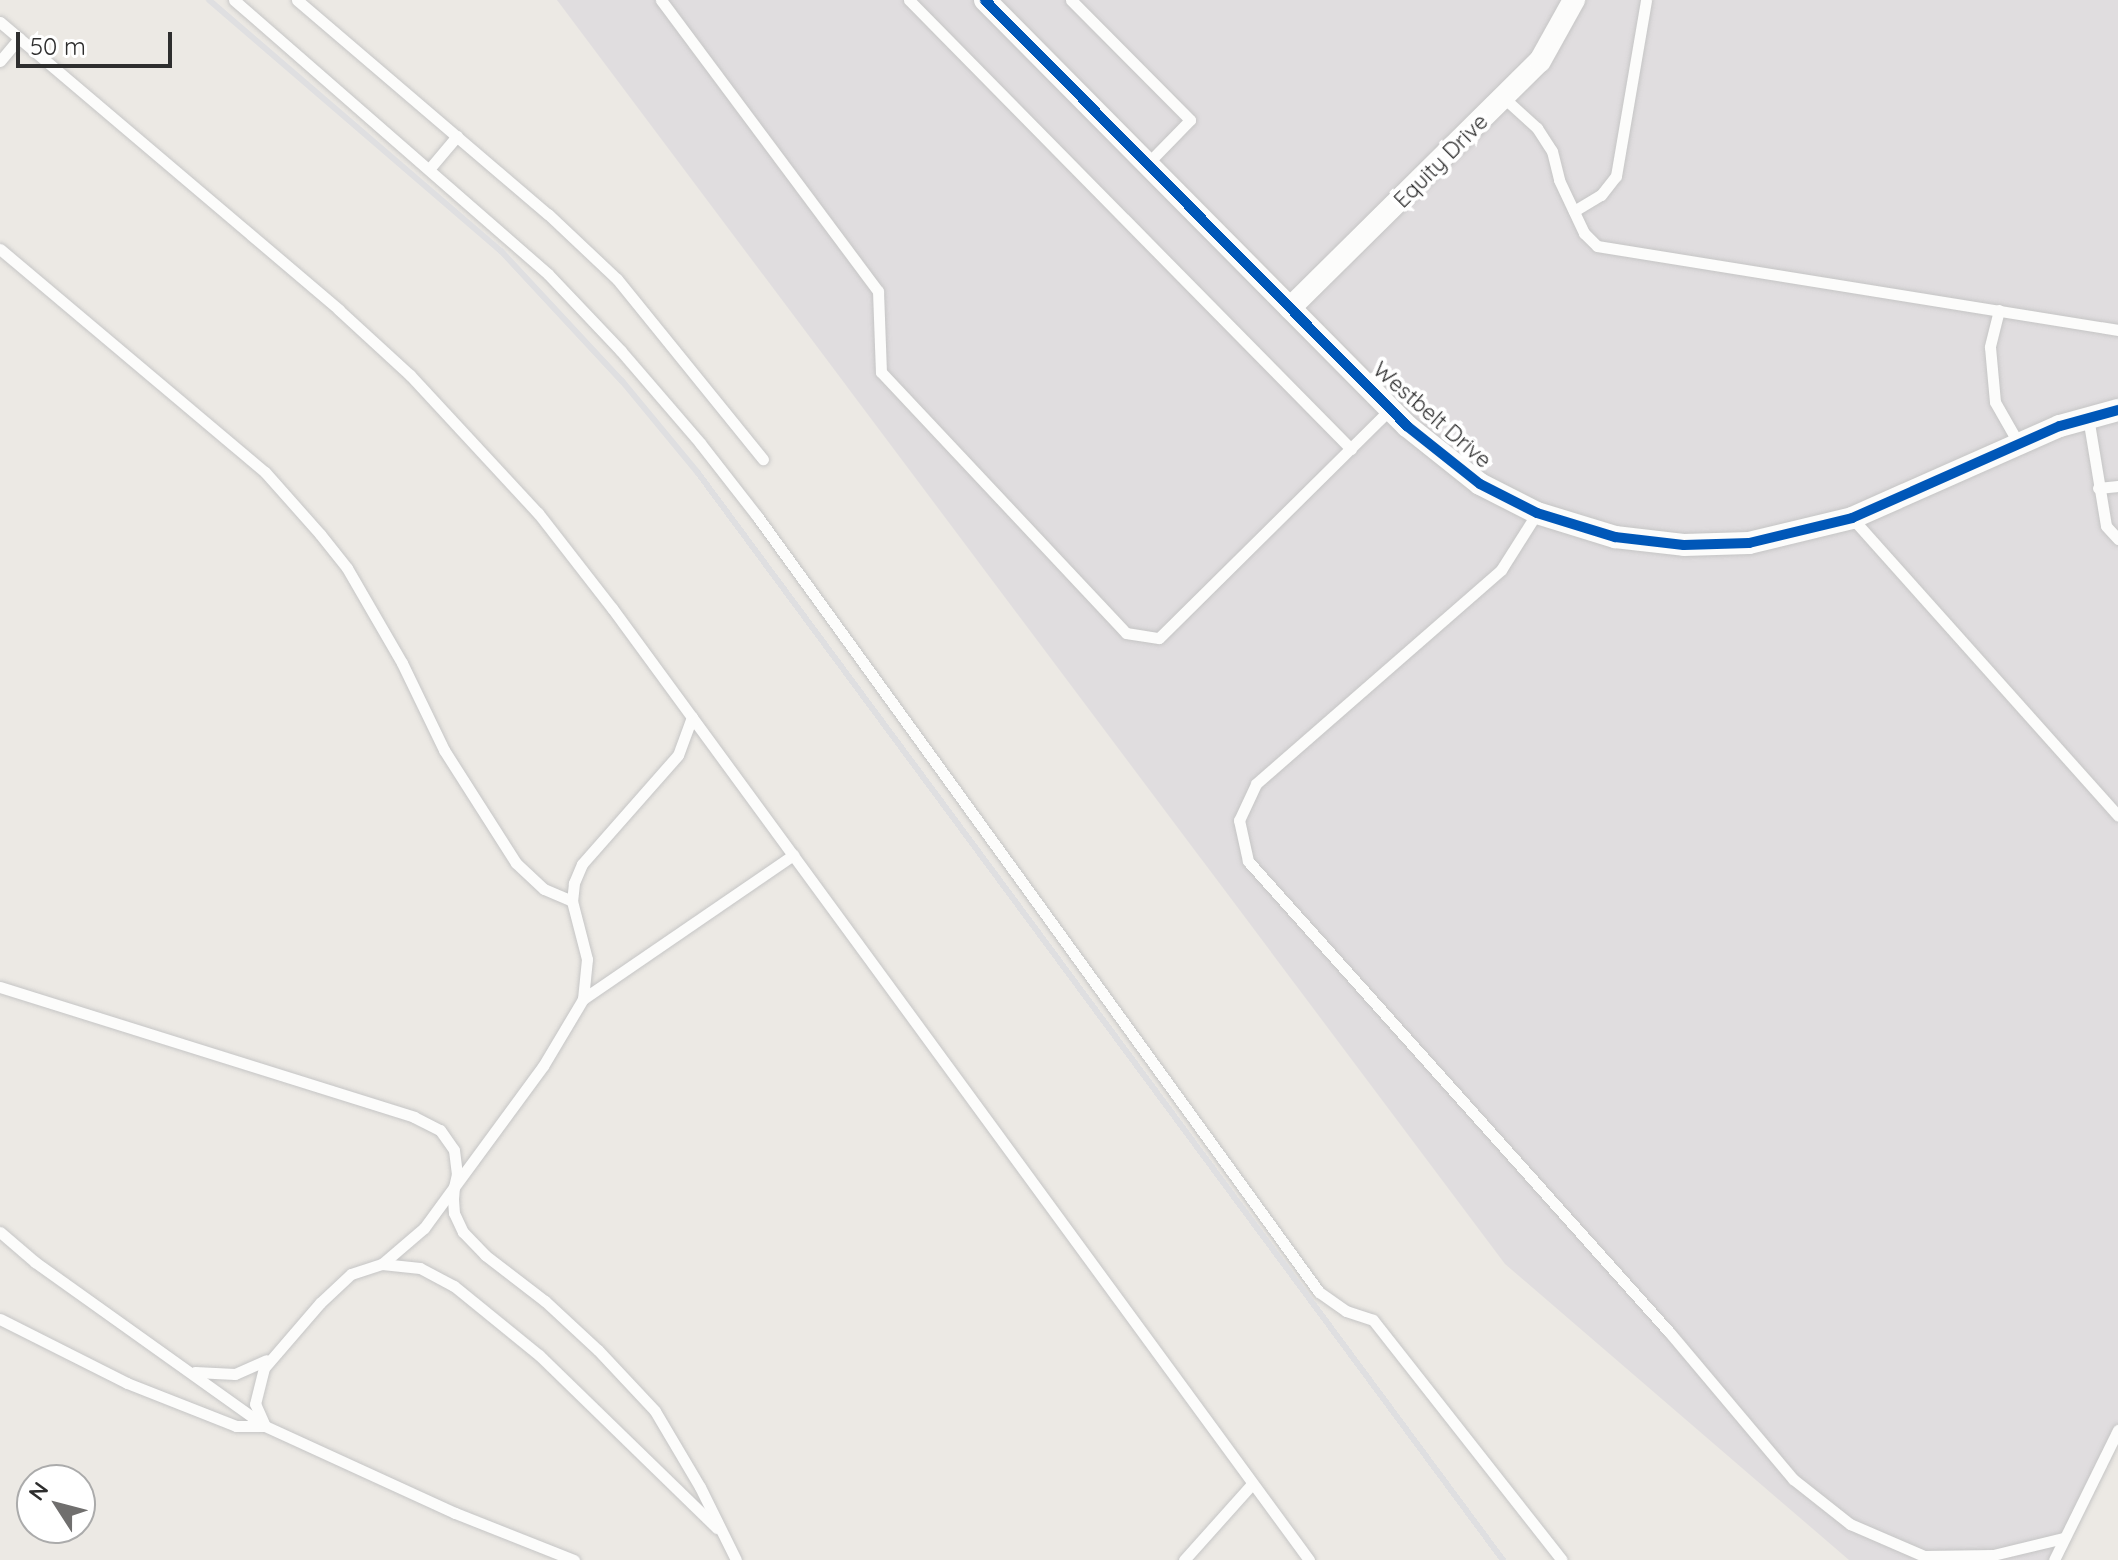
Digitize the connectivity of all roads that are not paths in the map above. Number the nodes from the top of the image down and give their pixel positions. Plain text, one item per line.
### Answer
1 (234, 0) edge
2 (297, 0) edge
3 (661, 0) edge
4 (909, 0) edge
5 (985, 0) edge
6 (1071, 0) edge
7 (1574, 0) edge
8 (1646, 1) edge
9 (0, 22) edge
10 (19, 38) junction
11 (0, 61) edge
12 (1504, 98) junction
13 (457, 136) junction
14 (1147, 164) junction
15 (430, 168) junction
16 (1574, 211) junction
17 (0, 249) edge
18 (1290, 308) junction
19 (1999, 310) junction
20 (2118, 330) edge
21 (1389, 410) junction
22 (2118, 410) edge
23 (2088, 417) junction
24 (2019, 444) junction
25 (1351, 449) junction
26 (763, 459) dead end
27 (2118, 486) edge
28 (2098, 488) junction
29 (1537, 513) junction
30 (1852, 518) junction
31 (2118, 539) edge
32 (692, 717) junction
33 (2118, 815) edge
34 (793, 855) junction
35 (572, 901) junction
36 (0, 987) edge
37 (583, 999) junction
38 (454, 1187) junction
39 (0, 1232) edge
40 (382, 1264) junction
41 (0, 1319) edge
42 (280, 1346) junction
43 (191, 1371) junction
44 (265, 1426) junction
45 (2118, 1430) edge
46 (1252, 1484) junction
47 (723, 1534) junction
48 (2064, 1538) junction
49 (574, 1560) edge
50 (736, 1560) edge
51 (1184, 1560) edge
52 (1309, 1560) edge
53 (1562, 1560) edge
54 (2054, 1560) edge

1 - 15 lane
2 - 13 lane
3 - 25 lane
4 - 25 lane
5 - 14 street, Westbelt Drive
6 - 14 lane
7 - 12 street, Equity Drive
8 - 16 lane
9 - 10 lane
10 - 11 lane
10 - 32 lane
12 - 16 lane
12 - 18 street, Equity Drive
13 - 15 lane
13 - 26 lane
14 - 18 street, Westbelt Drive
15 - 53 lane
16 - 19 lane
17 - 35 lane
18 - 21 street, Westbelt Drive
19 - 20 lane
19 - 24 lane
21 - 25 lane
21 - 29 street, Westbelt Drive
22 - 23 street, Westbelt Drive
23 - 24 street, Westbelt Drive
23 - 28 lane
24 - 30 street, Westbelt Drive
27 - 28 lane
28 - 31 lane
29 - 30 street, Westbelt Drive
29 - 48 lane
30 - 33 lane
32 - 34 lane
32 - 35 lane
34 - 37 lane
34 - 46 lane
35 - 37 lane
36 - 38 lane
37 - 38 lane
38 - 40 lane
38 - 47 lane
39 - 43 lane
40 - 42 lane
40 - 47 lane
41 - 44 lane
42 - 43 lane
42 - 44 lane
43 - 44 lane
44 - 49 lane
45 - 48 lane
46 - 51 lane
46 - 52 lane
47 - 50 lane
48 - 54 lane

